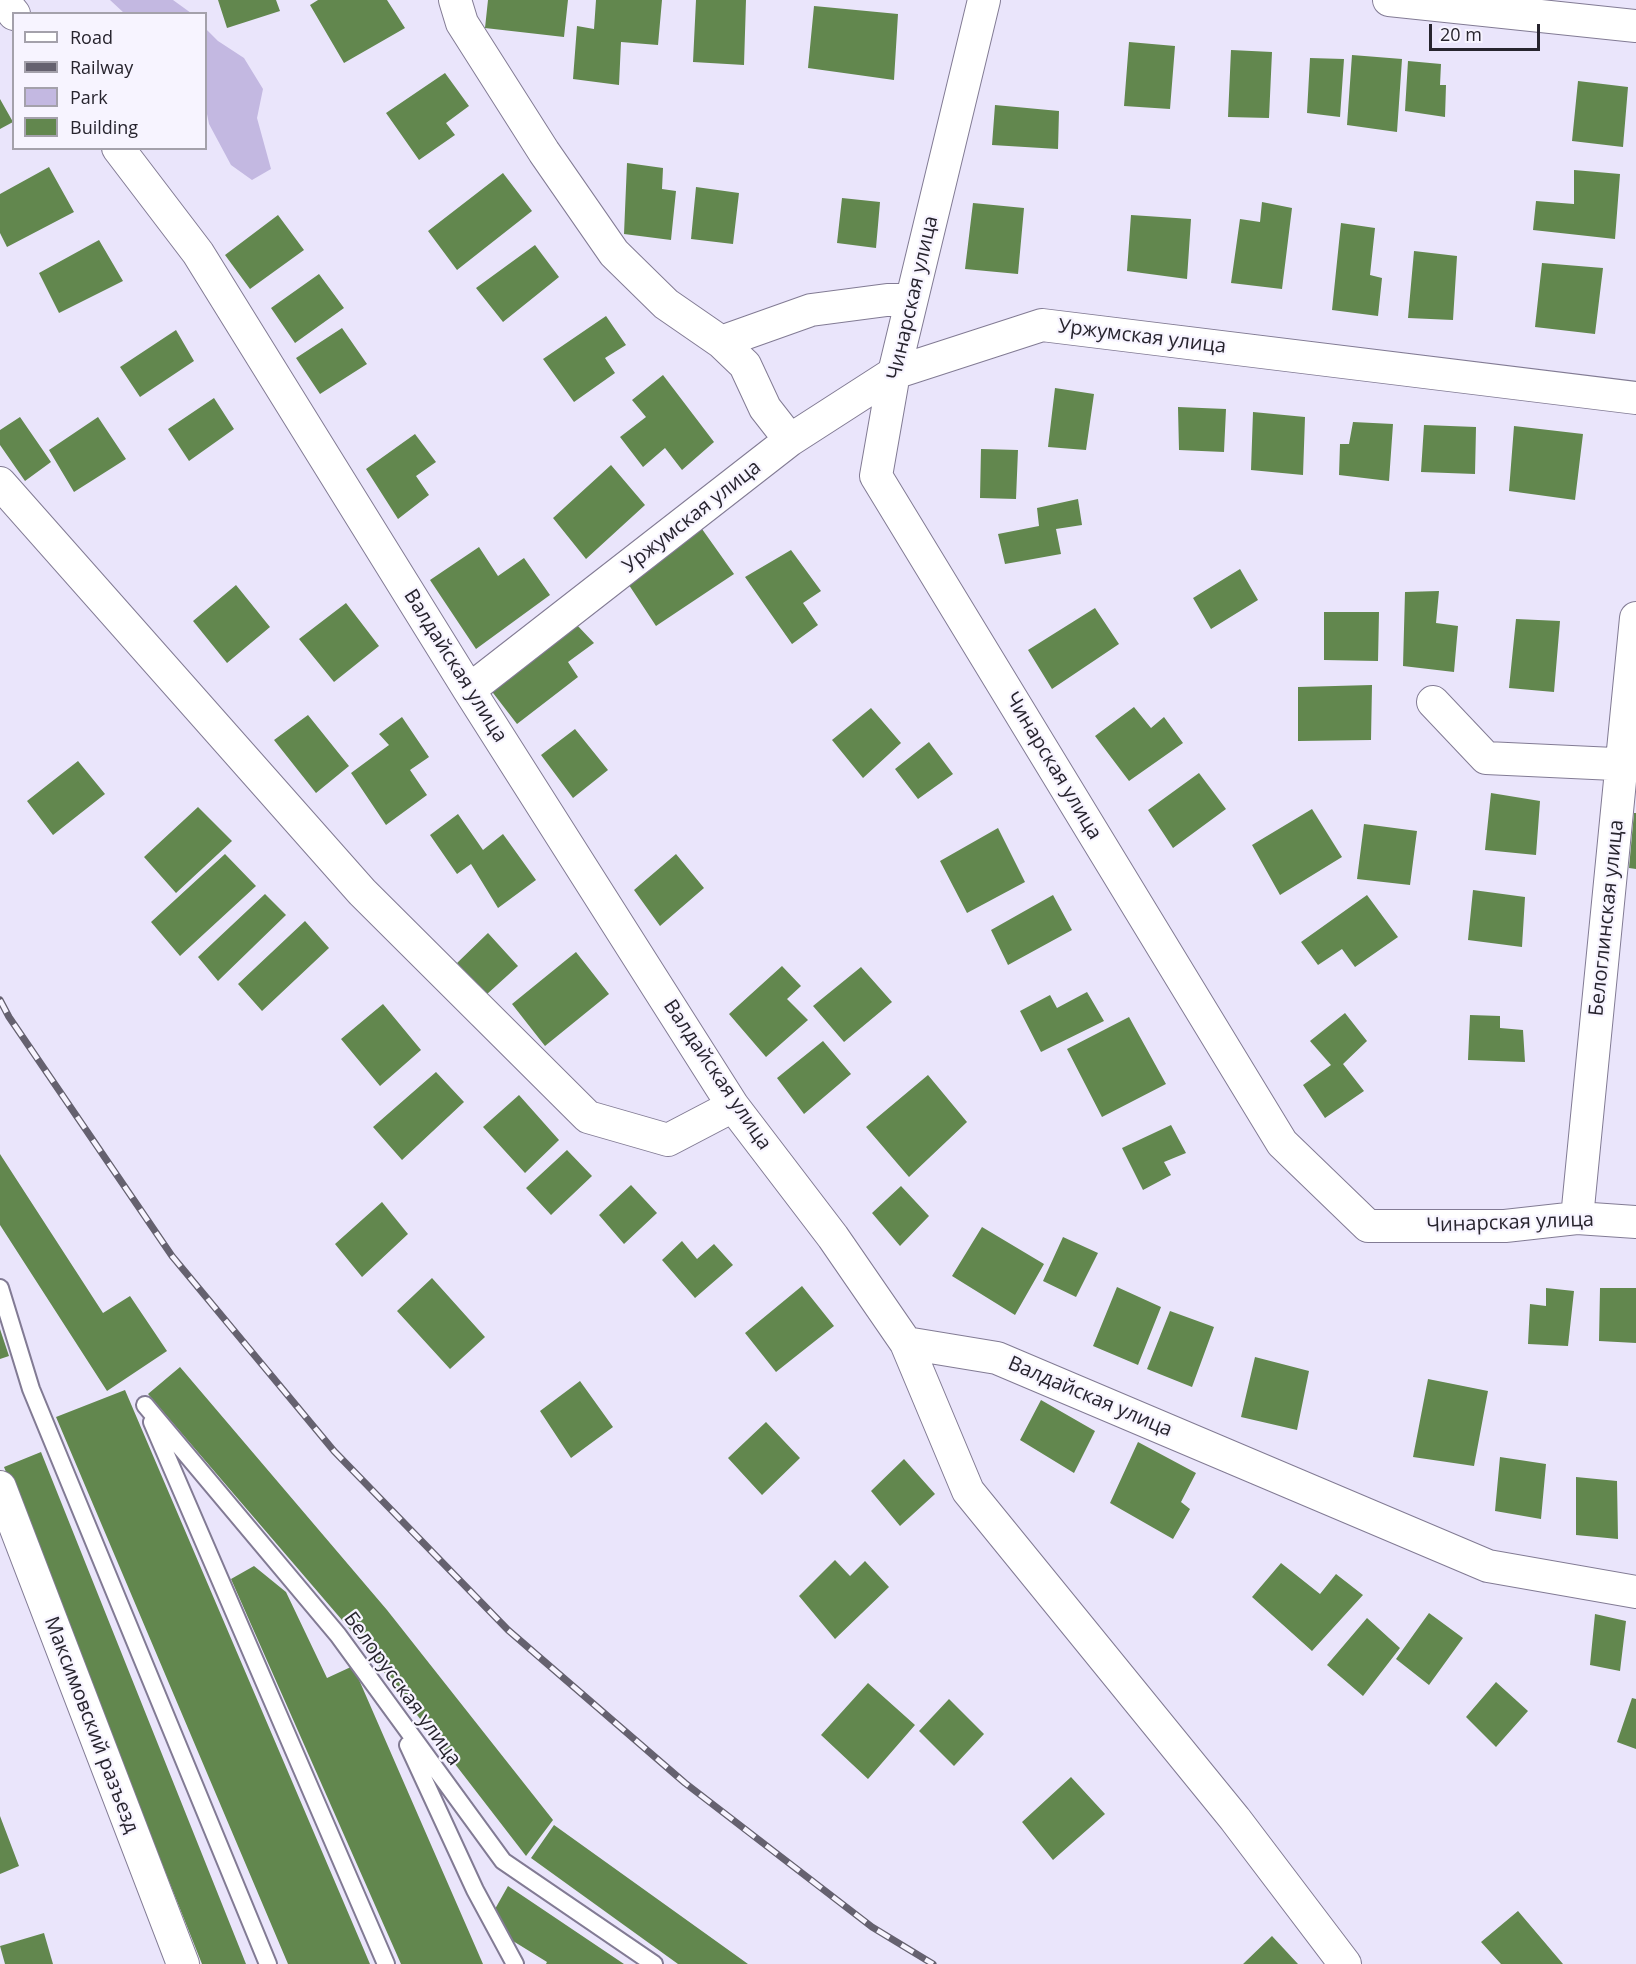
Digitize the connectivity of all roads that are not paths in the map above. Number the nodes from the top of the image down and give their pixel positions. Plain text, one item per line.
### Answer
1 (3, 0) edge
2 (455, 0) edge
3 (984, 0) edge
4 (1389, 0) edge
5 (12, 12) edge
6 (1636, 26) edge
7 (120, 150) edge
8 (911, 300) junction
9 (721, 342) junction
10 (894, 373) junction
11 (1636, 398) edge
12 (790, 440) junction
13 (0, 483) edge
14 (1636, 618) edge
15 (469, 690) junction
16 (1433, 702) dead end
17 (1629, 764) edge
18 (733, 1106) junction
19 (1577, 1218) junction
20 (1636, 1222) edge
21 (0, 1288) edge
22 (906, 1343) junction
23 (0, 1487) edge
24 (1636, 1592) edge
25 (393, 1711) junction
26 (183, 1964) edge
27 (268, 1964) edge
28 (386, 1964) edge
29 (515, 1964) edge
30 (654, 1964) edge
31 (1345, 1964) edge

1 - 5 street
2 - 9 street
3 - 8 street, Чинарская улица
4 - 6 street
7 - 15 street, Валдайская улица
8 - 9 street
8 - 10 street, Чинарская улица
9 - 12 street
10 - 11 street, Уржумская улица
10 - 12 street, Уржумская улица
10 - 19 street, Чинарская улица
12 - 15 street, Уржумская улица
13 - 18 street
14 - 17 street, Белоглинская улица
15 - 18 street, Валдайская улица
16 - 17 street
17 - 19 street, Белоглинская улица
18 - 22 street, Валдайская улица
19 - 20 street, Чинарская улица
21 - 27 lane
22 - 24 street, Валдайская улица
22 - 31 street
23 - 26 street, Максимовский разъезд
25 - 28 lane, Белорусская улица
25 - 29 lane
25 - 30 lane, Белорусская улица

